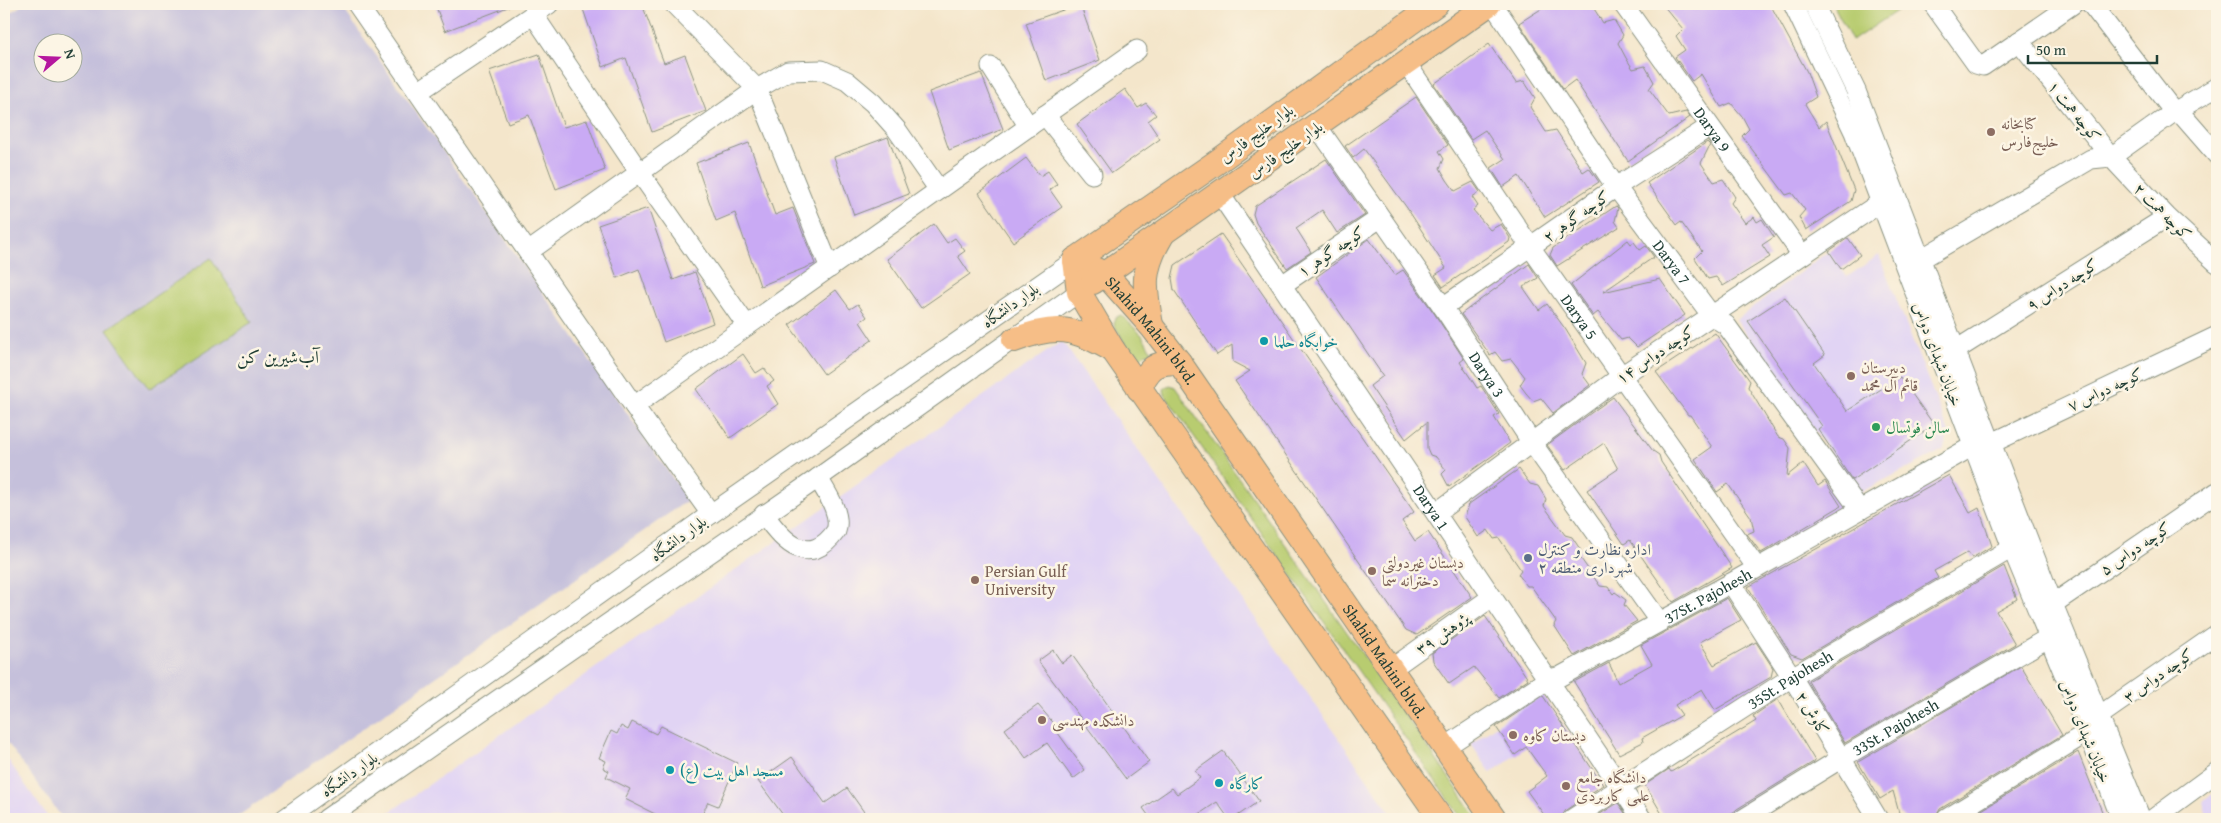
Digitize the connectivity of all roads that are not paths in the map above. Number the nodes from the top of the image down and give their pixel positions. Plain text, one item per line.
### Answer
1 (549, 4) edge
2 (674, 4) edge
3 (1436, 4) edge
4 (1491, 4) edge
5 (1623, 4) edge
6 (1793, 4) edge
7 (1814, 4) edge
8 (1933, 4) edge
9 (2073, 4) edge
10 (2091, 4) edge
11 (361, 5) edge
12 (533, 14) junction
13 (2019, 41) junction
14 (1137, 50) dead end
15 (1407, 64) junction
16 (990, 67) dead end
17 (2217, 87) edge
18 (757, 89) junction
19 (418, 92) junction
20 (2174, 112) junction
21 (1045, 115) junction
22 (1029, 126) junction
23 (1317, 126) junction
24 (1709, 127) junction
25 (2217, 155) edge
26 (2111, 156) junction
27 (640, 173) junction
28 (1092, 174) dead end
29 (1616, 187) junction
30 (939, 190) junction
31 (1220, 194) junction
32 (1880, 203) junction
33 (2167, 217) junction
34 (1380, 218) junction
35 (1163, 234) junction
36 (1530, 248) junction
37 (528, 252) junction
38 (1802, 255) junction
39 (1075, 260) junction
40 (1921, 260) junction
41 (2217, 263) edge
42 (830, 268) junction
43 (1105, 274) junction
44 (1282, 285) junction
45 (1079, 292) junction
46 (1443, 307) junction
47 (1712, 316) junction
48 (747, 326) junction
49 (1152, 326) junction
50 (2217, 336) edge
51 (1014, 340) junction
52 (1113, 350) junction
53 (1956, 350) junction
54 (1178, 362) junction
55 (1623, 375) junction
56 (1139, 389) junction
57 (634, 406) junction
58 (1992, 442) junction
59 (1532, 443) junction
60 (1972, 446) junction
61 (818, 478) junction
62 (2217, 492) edge
63 (1860, 510) junction
64 (1436, 513) junction
65 (711, 514) junction
66 (764, 514) junction
67 (2012, 548) junction
68 (1757, 568) junction
69 (1731, 583) junction
70 (1492, 598) junction
71 (2054, 604) junction
72 (1658, 621) junction
73 (2217, 634) edge
74 (2048, 638) junction
75 (1391, 669) junction
76 (1792, 677) junction
77 (1547, 680) junction
78 (2099, 716) junction
79 (2088, 732) junction
80 (1445, 747) junction
81 (1840, 758) junction
82 (2217, 774) edge
83 (1620, 786) junction
84 (284, 819) edge
85 (326, 819) edge
86 (1441, 819) edge
87 (1494, 819) edge
88 (1572, 819) edge
89 (1642, 819) edge
90 (1743, 819) edge
91 (1878, 819) edge
92 (1946, 819) edge
93 (2121, 819) edge
94 (2141, 819) edge
95 (2153, 819) edge

1 - 12 street
2 - 18 street
3 - 39 main road, بلوار خلیج ‌فارس
4 - 15 main road, بلوار خلیج‌ فارس
4 - 29 street, Darya 7
5 - 24 street, Darya 9
6 - 32 street, خیابان شهدای دواس
7 - 40 street, خیابان شهدای دواس
8 - 13 street
9 - 13 street
10 - 20 street
11 - 19 street
12 - 19 street
12 - 27 street
13 - 26 street, کوچه همت ۱
14 - 21 street
15 - 23 main road, بلوار خلیج‌ فارس
15 - 36 street, Darya 5
16 - 22 street
17 - 20 street
18 - 27 street
18 - 30 street
18 - 42 street
19 - 37 street
20 - 25 street
20 - 26 street
21 - 22 street
21 - 28 street
22 - 30 street
23 - 31 main road, بلوار خلیج‌ فارس
23 - 34 street, Darya 3
24 - 29 street, کوچه گوهر ۲
24 - 38 street, Darya 9
26 - 33 street, کوچه همت ۲
26 - 40 street
27 - 37 street
27 - 48 street
29 - 36 street, کوچه گوهر ۲
29 - 47 street, Darya 7
30 - 42 street
31 - 35 main road, بلوار خلیج‌ فارس
31 - 44 street, Darya 1
32 - 38 street, کوچه دواس ۱۴
32 - 60 street, خیابان شهدای دواس
33 - 41 street, کوچه همت ۲
33 - 53 street, کوچه دواس ۹
34 - 44 street, کوچه گوهر ۱
34 - 46 street, Darya 3
35 - 43 main road, بلوار خلیج‌ فارس
35 - 49 main road
36 - 46 street, کوچه گوهر ۲
36 - 55 street, Darya 5
37 - 57 street
38 - 47 street, کوچه دواس ۱۴
39 - 43 main road, Shahid Mahini blvd.
39 - 45 main road, Shahid Mahini blvd.
39 - 65 street, بلوار دانشگاه
40 - 53 street, خیابان شهدای دواس
42 - 48 street
43 - 45 main road, بلوار خلیج‌ فارس
43 - 49 main road, Shahid Mahini blvd.
44 - 64 street, Darya 1
45 - 51 street, بلوار دانشگاه
45 - 52 main road, Shahid Mahini blvd.
46 - 59 street, Darya 3
47 - 55 street, کوچه دواس ۱۴
47 - 63 street, Darya 7
48 - 57 street
49 - 54 main road, Shahid Mahini blvd.
50 - 58 street, کوچه دواس ۷
51 - 52 main road
51 - 61 street, بلوار دانشگاه
52 - 56 main road, Shahid Mahini blvd.
53 - 58 street, خیابان شهدای دواس
54 - 56 main road
54 - 75 main road, Shahid Mahini blvd.
55 - 59 street, کوچه دواس ۱۴
55 - 68 street, Darya 5
56 - 86 main road, Shahid Mahini blvd.
57 - 65 street
58 - 71 street, خیابان شهدای دواس
59 - 64 street, کوچه دواس ۱۴
59 - 72 street, Darya 3
60 - 63 street, 37St. Pajohesh
60 - 67 street, خیابان شهدای دواس
61 - 66 street, بلوار دانشگاه
61 - 66 street
62 - 71 street, کوچه دواس ۵
63 - 68 street, 37St. Pajohesh
64 - 70 street, Darya 1
65 - 84 street, بلوار دانشگاه
66 - 85 street, بلوار دانشگاه
67 - 74 street, خیابان شهدای دواس
67 - 76 street, 35St. Pajohesh
68 - 69 street, 37St. Pajohesh
69 - 72 street, 37St. Pajohesh
69 - 76 street, کاوش ۲
70 - 75 street, پژوهش ۳۹
70 - 77 street, Darya 1
71 - 78 street, خیابان شهدای دواس
72 - 77 street, 37St. Pajohesh
73 - 78 street, کوچه دواس ۳
74 - 79 street, خیابان شهدای دواس
74 - 81 street, 33St. Pajohesh
75 - 80 main road, Shahid Mahini blvd.
76 - 81 street, کاوش ۲
76 - 83 street, 35St. Pajohesh
77 - 80 street, 37St. Pajohesh
77 - 83 street, Darya 1
78 - 94 street, خیابان شهدای دواس
79 - 92 street
79 - 93 street, خیابان شهدای دواس
80 - 87 main road, Shahid Mahini blvd.
81 - 90 street, 33St. Pajohesh
81 - 91 street, کاوش ۲
82 - 95 street
83 - 88 street, 35St. Pajohesh
83 - 89 street, Darya 1

